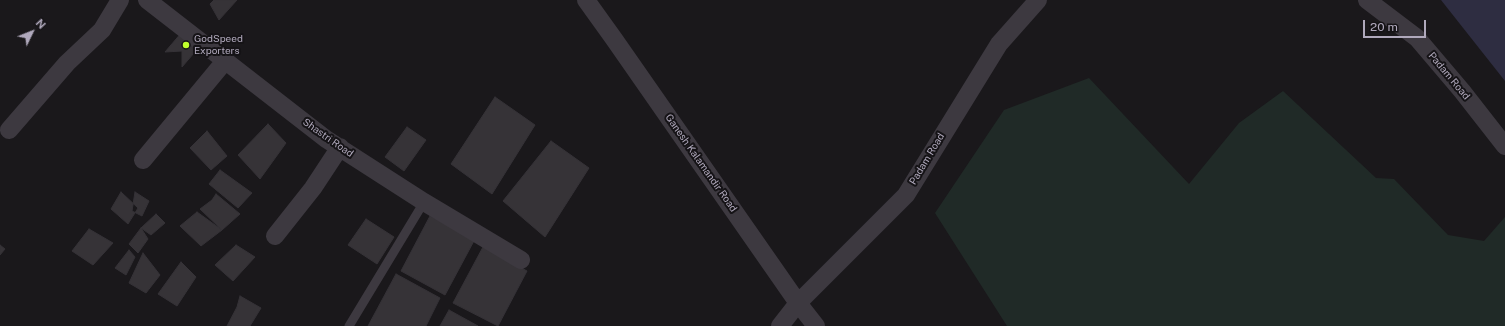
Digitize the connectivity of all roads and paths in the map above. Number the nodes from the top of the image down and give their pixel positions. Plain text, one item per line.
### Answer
1 (120, 0) edge
2 (147, 0) edge
3 (586, 0) edge
4 (1038, 0) edge
5 (1367, 0) edge
6 (225, 61) junction
7 (9, 130) dead end
8 (1505, 146) edge
9 (340, 148) junction
10 (143, 160) dead end
11 (424, 202) junction
12 (275, 236) dead end
13 (521, 260) dead end
14 (798, 303) junction
15 (349, 326) edge
16 (780, 326) edge
17 (816, 326) edge

1 - 7 street
2 - 6 street, Shastri Road
3 - 14 street, Ganesh Kalamandir Road
4 - 14 street, Padam Road
5 - 8 street, Padam Road
6 - 9 street, Shastri Road
6 - 10 street
9 - 11 street, Shastri Road
9 - 12 street
11 - 13 street, Shastri Road
11 - 15 lane
14 - 16 street, Padam Road
14 - 17 street, Ganesh Kalamandir Road

